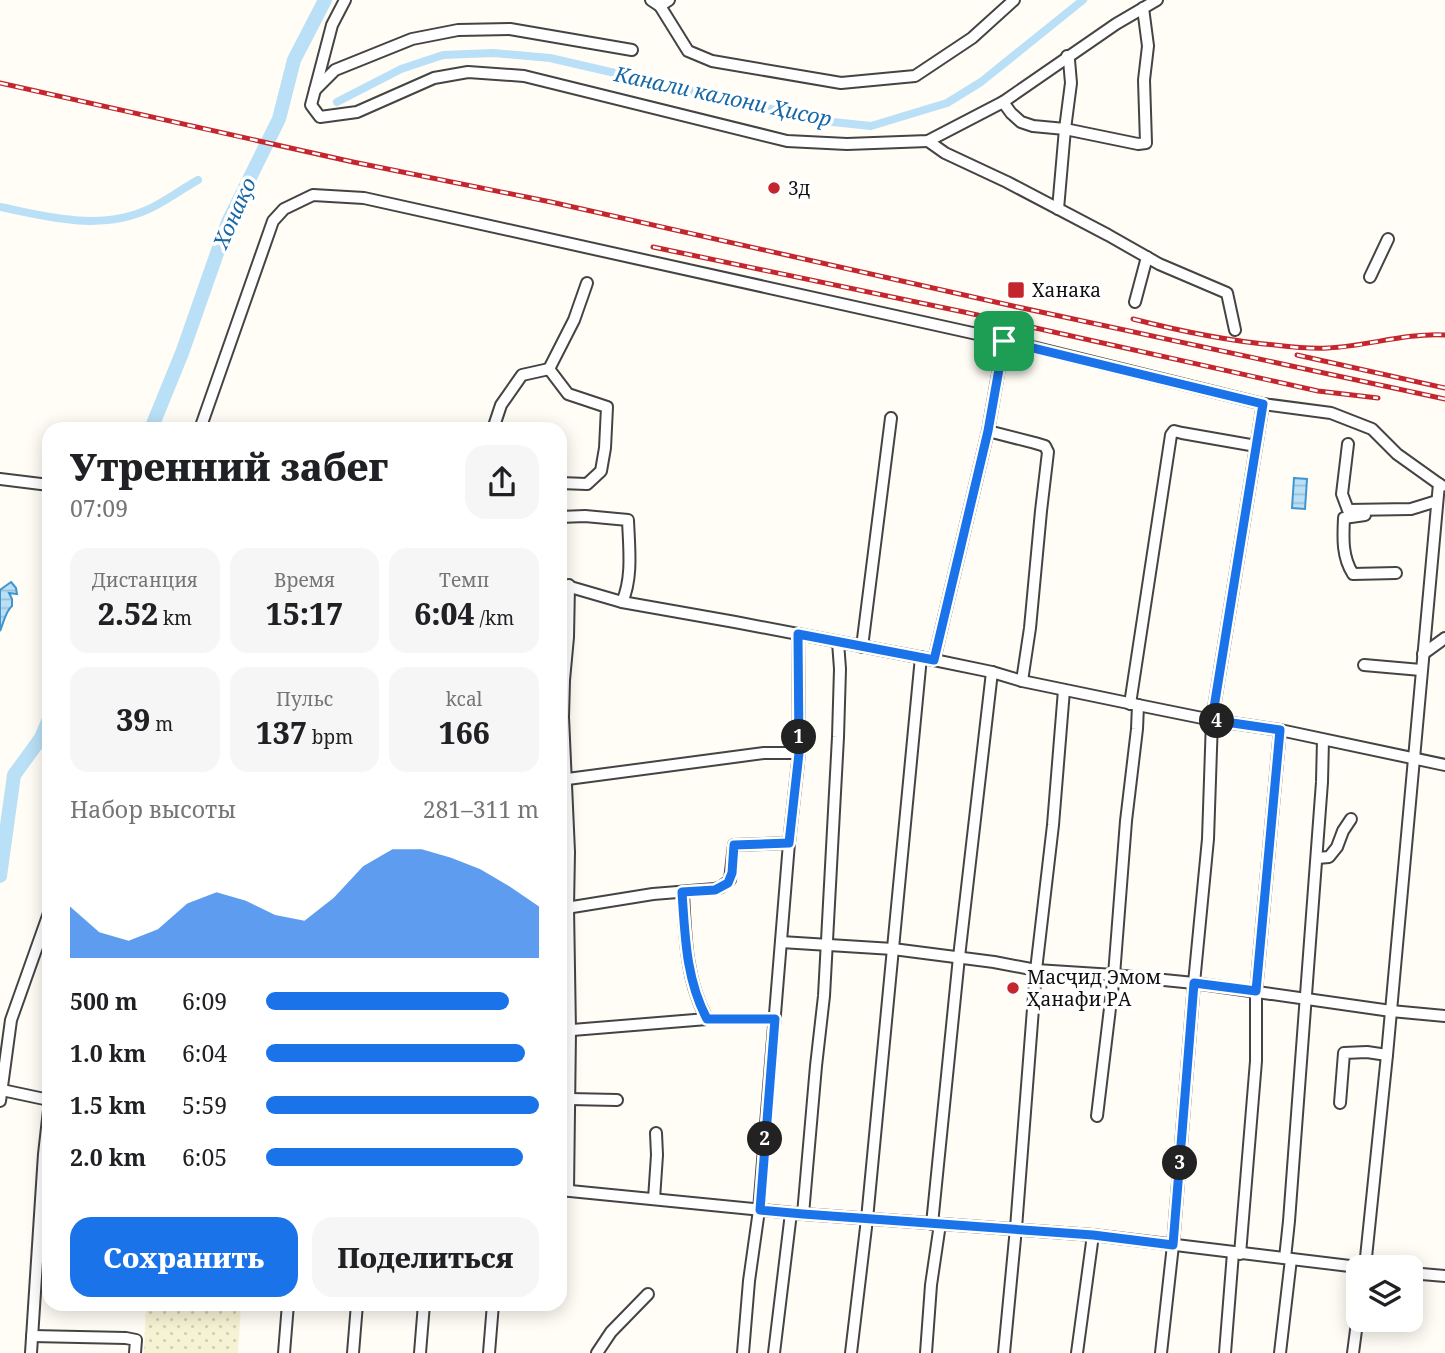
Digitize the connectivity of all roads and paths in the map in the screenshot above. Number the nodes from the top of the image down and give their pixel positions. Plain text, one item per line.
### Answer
1 (345, 0) edge
2 (1014, 0) edge
3 (1157, 0) edge
4 (660, 1) edge
5 (1143, 8) junction
6 (632, 50) dead end
7 (1067, 57) junction
8 (313, 92) junction
9 (1003, 102) junction
10 (1065, 129) junction
11 (928, 141) junction
12 (1058, 209) junction
13 (1388, 239) dead end
14 (1147, 257) junction
15 (1370, 277) dead end
16 (587, 283) dead end
17 (1135, 302) dead end
18 (1235, 330) dead end
19 (1004, 341) junction
20 (549, 369) junction
21 (1263, 404) junction
22 (891, 418) dead end
23 (202, 422) edge
24 (495, 422) edge
25 (988, 431) junction
26 (1348, 444) dead end
27 (1256, 446) junction
28 (0, 479) edge
29 (567, 483) edge
30 (42, 484) edge
31 (1442, 485) edge
32 (1437, 501) junction
33 (1376, 509) junction
34 (567, 516) edge
35 (1396, 573) dead end
36 (567, 586) edge
37 (622, 602) junction
38 (567, 624) edge
39 (798, 634) junction
40 (1445, 638) edge
41 (838, 642) junction
42 (862, 647) junction
43 (567, 648) edge
44 (1423, 654) junction
45 (921, 657) junction
46 (934, 660) junction
47 (1364, 665) dead end
48 (1421, 670) junction
49 (992, 672) junction
50 (1022, 681) junction
51 (1064, 690) junction
52 (1134, 704) junction
53 (1212, 720) junction
54 (1280, 730) junction
55 (1323, 740) junction
56 (799, 753) junction
57 (1413, 759) junction
58 (1445, 765) edge
59 (567, 779) edge
60 (1351, 819) dead end
61 (567, 828) edge
62 (789, 843) junction
63 (1317, 858) junction
64 (567, 874) edge
65 (682, 892) junction
66 (567, 908) edge
67 (42, 932) edge
68 (781, 942) junction
69 (827, 945) junction
70 (894, 949) junction
71 (959, 957) junction
72 (1036, 970) junction
73 (1114, 975) junction
74 (1194, 983) junction
75 (1256, 991) junction
76 (1305, 999) junction
77 (1391, 1011) junction
78 (1445, 1016) edge
79 (707, 1019) junction
80 (775, 1019) junction
81 (567, 1031) edge
82 (1387, 1055) junction
83 (567, 1065) edge
84 (1, 1095) edge
85 (42, 1099) edge
86 (569, 1099) junction
87 (617, 1100) dead end
88 (1340, 1103) dead end
89 (1097, 1116) dead end
90 (567, 1123) edge
91 (656, 1133) dead end
92 (567, 1190) edge
93 (42, 1194) edge
94 (654, 1199) junction
95 (760, 1210) junction
96 (791, 1213) junction
97 (803, 1214) junction
98 (867, 1219) junction
99 (936, 1224) junction
100 (1016, 1228) junction
101 (1093, 1235) junction
102 (1173, 1245) junction
103 (1236, 1253) junction
104 (1366, 1255) edge
105 (1288, 1259) junction
106 (1346, 1266) edge
107 (1423, 1274) edge
108 (1445, 1276) edge
109 (648, 1294) dead end
110 (287, 1311) edge
111 (356, 1311) edge
112 (423, 1311) edge
113 (492, 1311) edge
114 (1356, 1332) edge
115 (32, 1336) junction
116 (31, 1353) edge
117 (135, 1353) edge
118 (284, 1353) edge
119 (353, 1353) edge
120 (420, 1353) edge
121 (489, 1353) edge
122 (597, 1353) edge
123 (743, 1353) edge
124 (774, 1353) edge
125 (851, 1353) edge
126 (926, 1353) edge
127 (1004, 1353) edge
128 (1077, 1353) edge
129 (1161, 1353) edge
130 (1225, 1353) edge
131 (1280, 1353) edge
132 (1353, 1353) edge

1 - 8 street
2 - 4 street
3 - 5 street
5 - 7 street
5 - 10 street
6 - 8 street
7 - 9 street
7 - 10 street
8 - 11 street
9 - 10 street
9 - 11 street
10 - 12 street
11 - 12 street
12 - 14 street
13 - 15 street
14 - 17 street
14 - 18 street
16 - 20 street
19 - 21 street
19 - 23 street
19 - 25 street
20 - 24 street
20 - 29 street
21 - 27 street
21 - 31 street
22 - 42 street
25 - 46 street
25 - 50 street
26 - 33 street
27 - 52 street
27 - 53 street
28 - 30 street
31 - 32 street
32 - 33 street
32 - 44 street
33 - 35 street
34 - 37 street
36 - 37 street
37 - 39 street
38 - 43 street
39 - 41 street
39 - 56 street
40 - 44 street
41 - 42 street
41 - 69 street
42 - 45 street
44 - 48 street
45 - 46 street
45 - 70 street
46 - 49 street
47 - 48 street
48 - 57 street
49 - 50 street
49 - 71 street
50 - 51 street
51 - 52 street
51 - 72 street
52 - 53 street
52 - 73 street
53 - 54 street
53 - 74 street
54 - 55 street
54 - 75 street
55 - 57 street
55 - 63 street
56 - 59 street
56 - 62 street
57 - 58 street
57 - 77 street
60 - 63 street
61 - 64 street
62 - 65 street
62 - 68 street
63 - 76 street
65 - 66 street
65 - 79 street
67 - 84 street
68 - 69 street
68 - 80 street
69 - 70 street
69 - 97 street
70 - 71 street
70 - 98 street
71 - 72 street
71 - 99 street
72 - 73 street
72 - 100 street
73 - 74 street
73 - 89 street
74 - 75 street
74 - 102 street
75 - 76 street
75 - 103 street
76 - 77 street
76 - 105 street
77 - 78 street
77 - 82 street
79 - 80 street
79 - 81 street
80 - 95 street
82 - 88 street
82 - 104 street
83 - 86 street
84 - 85 street
86 - 87 street
86 - 90 street
91 - 94 street
92 - 94 street
93 - 115 street
94 - 95 street
95 - 96 street
95 - 123 street
96 - 97 street
96 - 124 street
97 - 98 street
98 - 99 street
98 - 125 street
99 - 100 street
99 - 126 street
100 - 101 street
100 - 127 street
101 - 102 street
101 - 128 street
102 - 103 street
102 - 129 street
103 - 105 street
103 - 130 street
105 - 106 street
105 - 131 street
107 - 108 street
109 - 122 street
110 - 118 street
111 - 119 street
112 - 120 street
113 - 121 street
114 - 132 street
115 - 116 street
115 - 117 street

